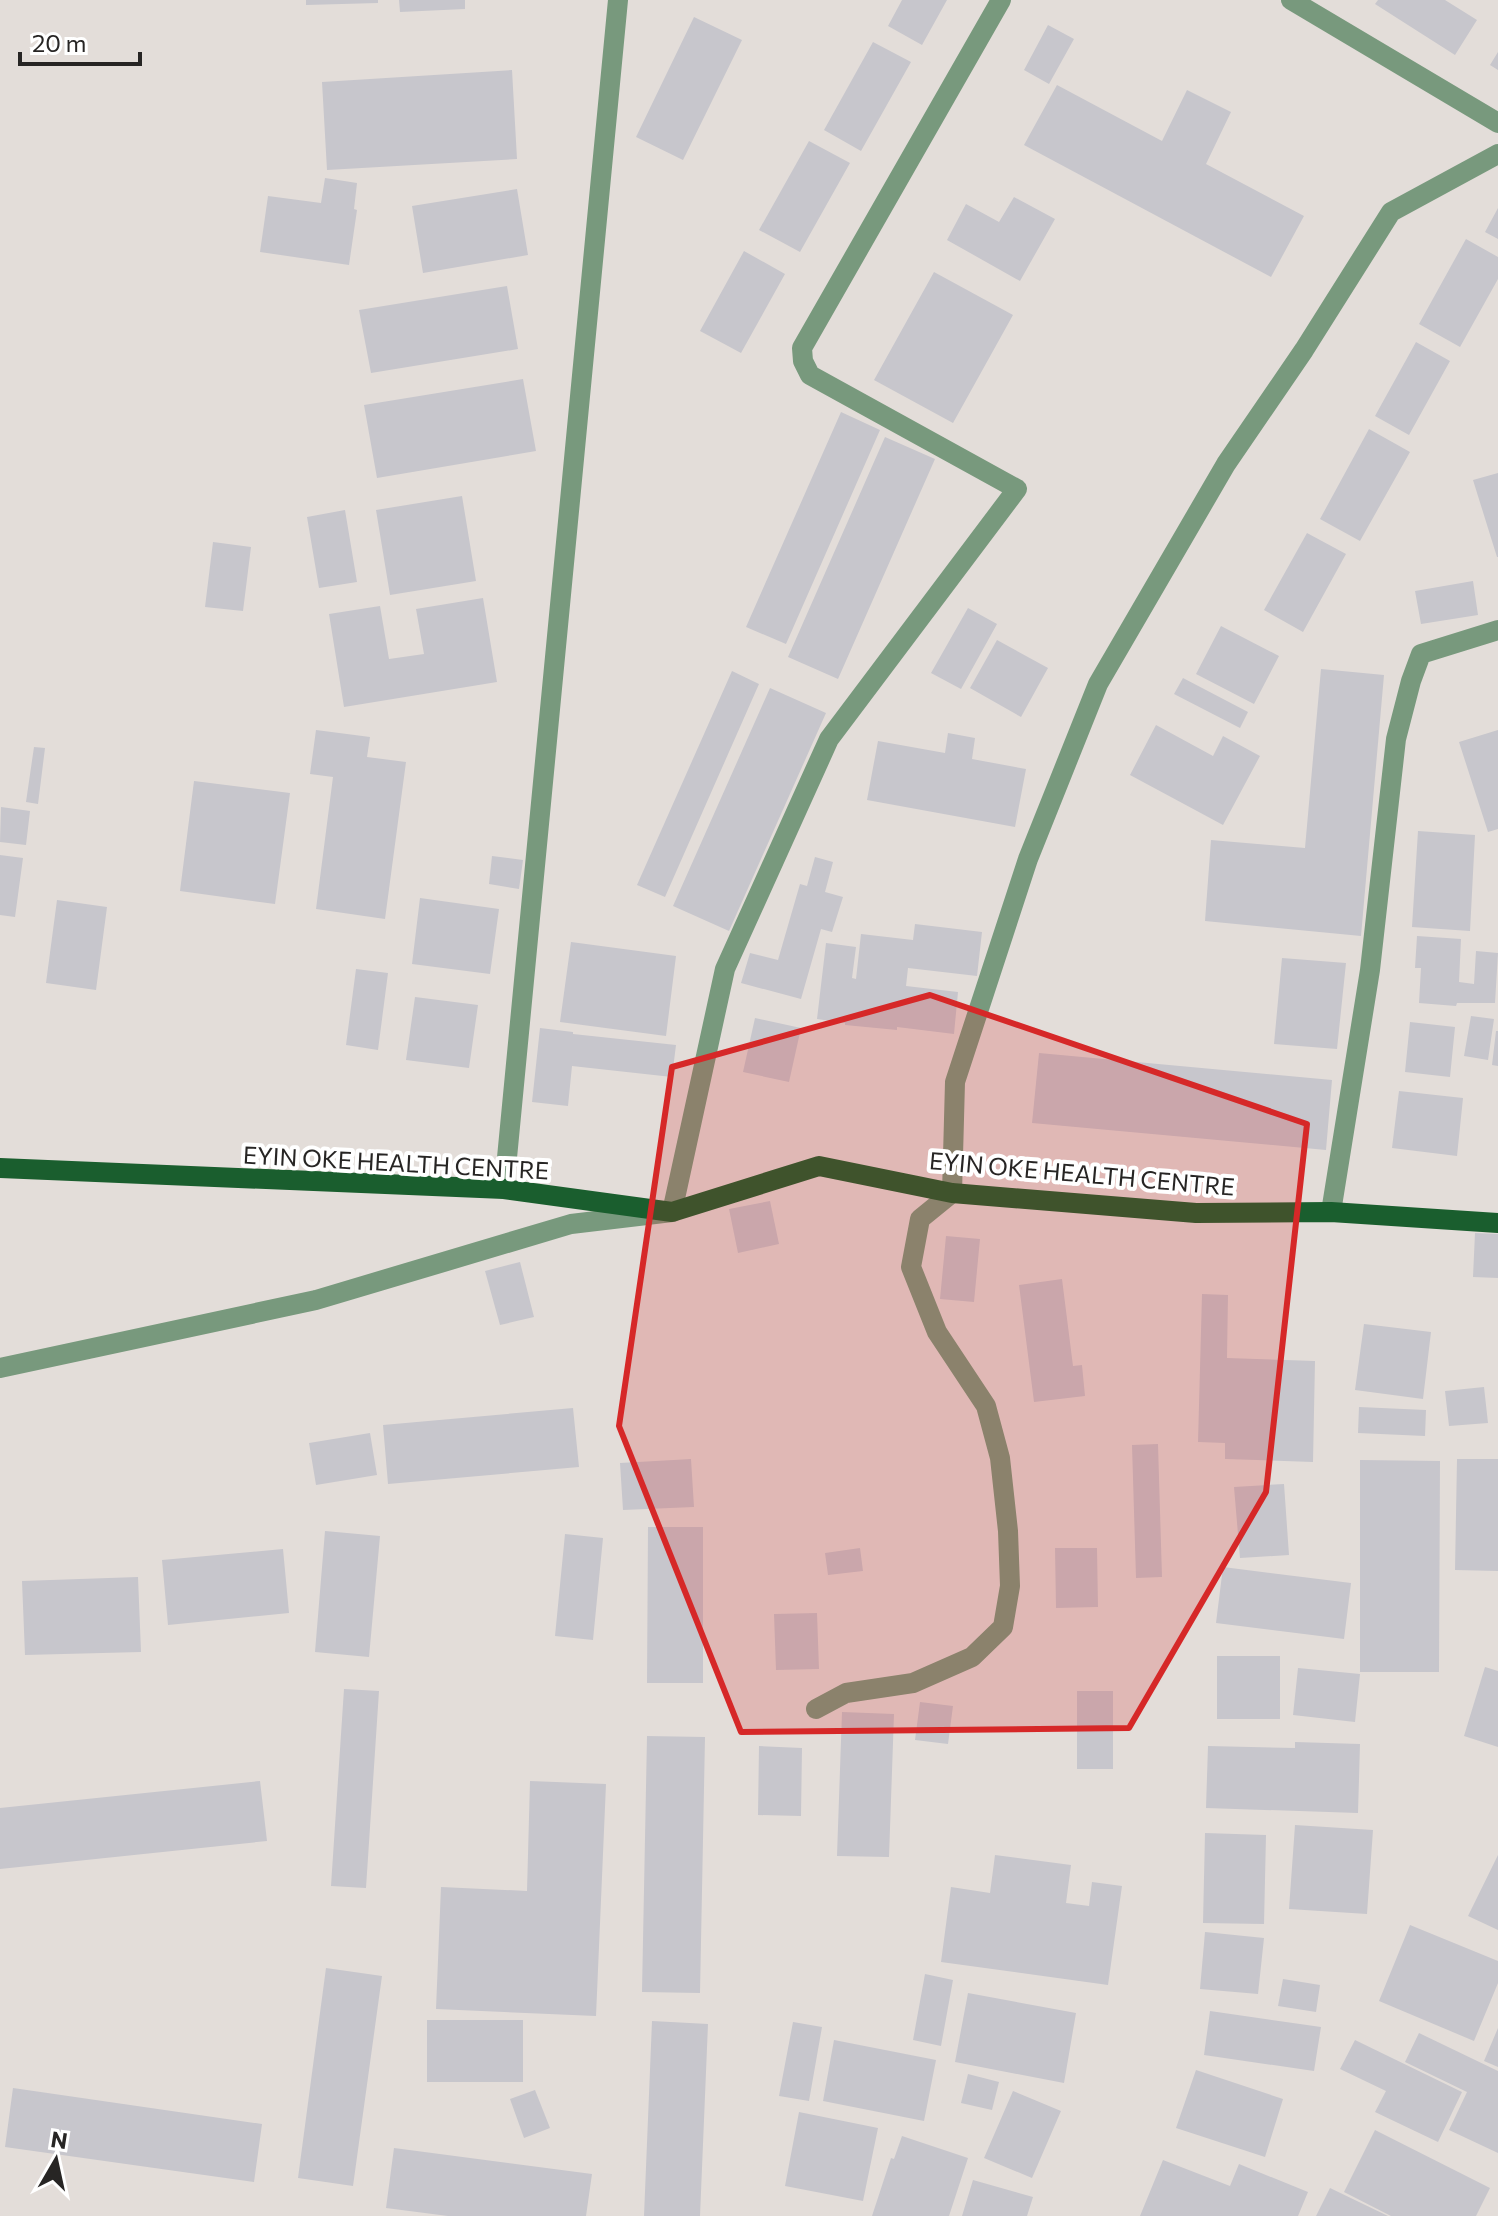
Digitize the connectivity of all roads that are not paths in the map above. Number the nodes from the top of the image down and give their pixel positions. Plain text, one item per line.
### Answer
1 (618, 0) edge
2 (1001, 0) edge
3 (1291, 0) edge
4 (1498, 123) edge
5 (1498, 154) edge
6 (1498, 630) edge
7 (0, 1168) edge
8 (504, 1189) junction
9 (952, 1193) junction
10 (672, 1212) junction
11 (1331, 1212) junction
12 (1498, 1223) edge
13 (0, 1368) edge
14 (816, 1709) dead end

1 - 8 street
2 - 10 street
3 - 4 street
5 - 9 street
6 - 11 street
7 - 8 main road, EYIN OKE HEALTH CENTRE
8 - 10 main road, EYIN OKE HEALTH CENTRE
9 - 10 main road, EYIN OKE HEALTH CENTRE
9 - 11 main road, EYIN OKE HEALTH CENTRE
9 - 14 street
10 - 13 street
11 - 12 main road, EYIN OKE HEALTH CENTRE

